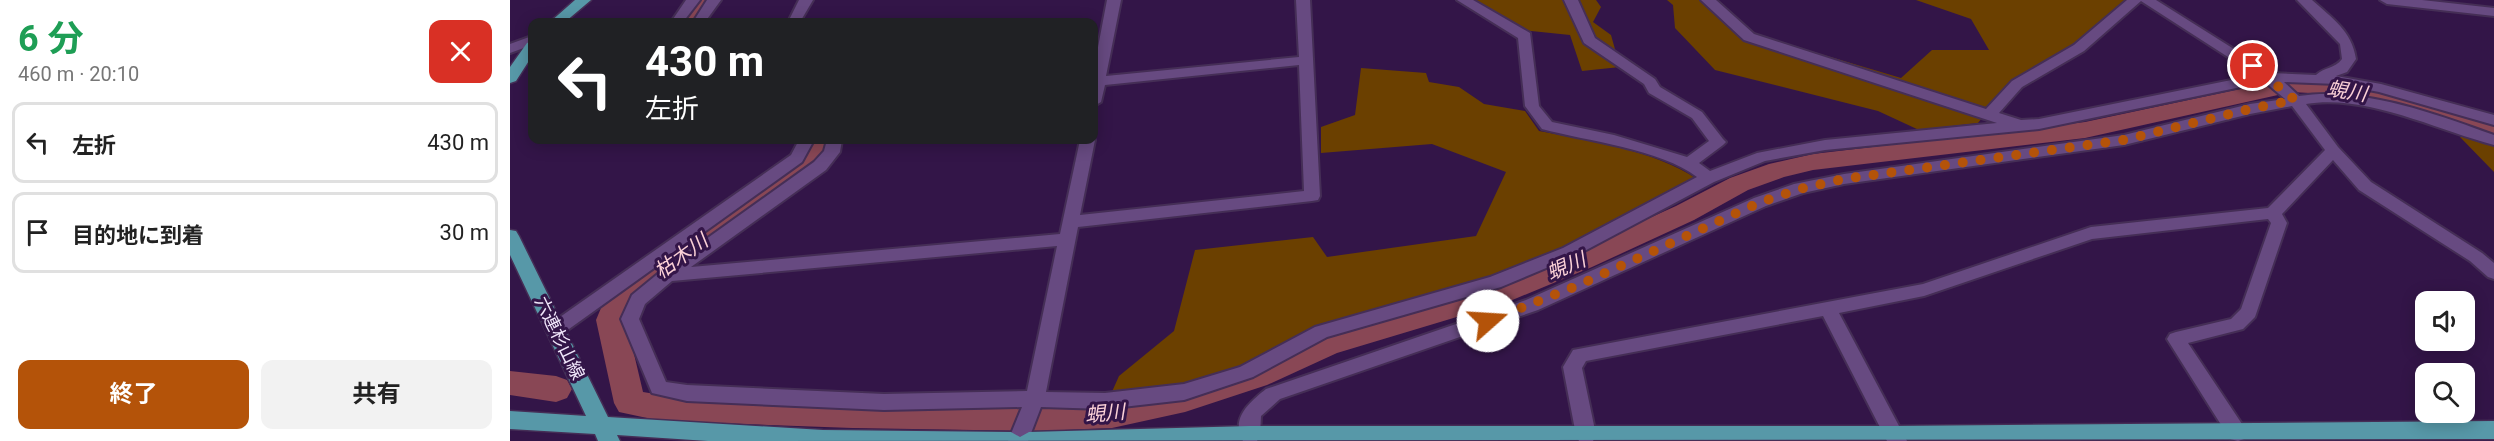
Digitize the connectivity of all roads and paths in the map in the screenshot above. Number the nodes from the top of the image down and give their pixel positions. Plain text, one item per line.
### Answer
1 (584, 0) edge
2 (693, 0) edge
3 (714, 0) edge
4 (806, 0) edge
5 (1113, 0) edge
6 (1303, 0) edge
7 (1464, 0) edge
8 (1571, 0) edge
9 (1708, 0) edge
10 (2135, 0) edge
11 (2147, 0) edge
12 (2304, 0) edge
13 (2387, 0) edge
14 (2494, 12) edge
15 (562, 18) edge
16 (680, 18) edge
17 (702, 18) edge
18 (796, 18) edge
19 (528, 42) edge
20 (510, 49) edge
21 (528, 52) edge
22 (1306, 60) junction
23 (1098, 75) edge
24 (510, 78) edge
25 (2313, 78) junction
26 (2271, 80) junction
27 (1098, 90) edge
28 (2291, 97) junction
29 (1990, 114) junction
30 (2494, 120) edge
31 (2020, 125) junction
32 (2494, 140) edge
33 (804, 144) edge
34 (833, 144) edge
35 (1085, 144) edge
36 (2333, 151) junction
37 (1689, 163) junction
38 (1708, 178) junction
39 (2273, 213) junction
40 (1070, 231) junction
41 (510, 236) edge
42 (2494, 273) edge
43 (666, 276) junction
44 (1829, 310) junction
45 (556, 329) junction
46 (1033, 405) junction
47 (510, 420) edge
48 (2494, 430) edge
49 (606, 433) edge
50 (2237, 433) junction
51 (1250, 435) junction
52 (1586, 435) junction
53 (2403, 436) edge
54 (2044, 437) edge
55 (1020, 438) edge
56 (1895, 438) edge
57 (1210, 439) edge
58 (1077, 441) edge

1 - 15 main road
2 - 16 street
3 - 17 street
4 - 18 street
5 - 23 street
6 - 22 street
7 - 37 street
8 - 37 street
9 - 29 street
10 - 29 street
11 - 26 street
12 - 25 street
13 - 14 street
19 - 20 street
21 - 24 main road
22 - 27 street
22 - 40 street
25 - 26 street
25 - 30 street
26 - 28 street
26 - 31 street
28 - 32 street
28 - 36 street
28 - 51 street
29 - 31 street
31 - 38 street
33 - 45 street
34 - 43 street
35 - 40 street
36 - 39 street
36 - 42 street
37 - 38 street
38 - 46 street
39 - 44 street
39 - 50 street
40 - 43 street
40 - 46 street
41 - 45 main road, 六連杉山線
43 - 46 street
44 - 52 street
44 - 56 street
45 - 49 main road, 六連杉山線
46 - 55 street
47 - 49 main road
48 - 53 main road
49 - 55 main road
50 - 53 main road
50 - 54 main road
51 - 52 main road
51 - 57 main road
52 - 56 main road
54 - 56 main road
55 - 58 main road
57 - 58 main road

